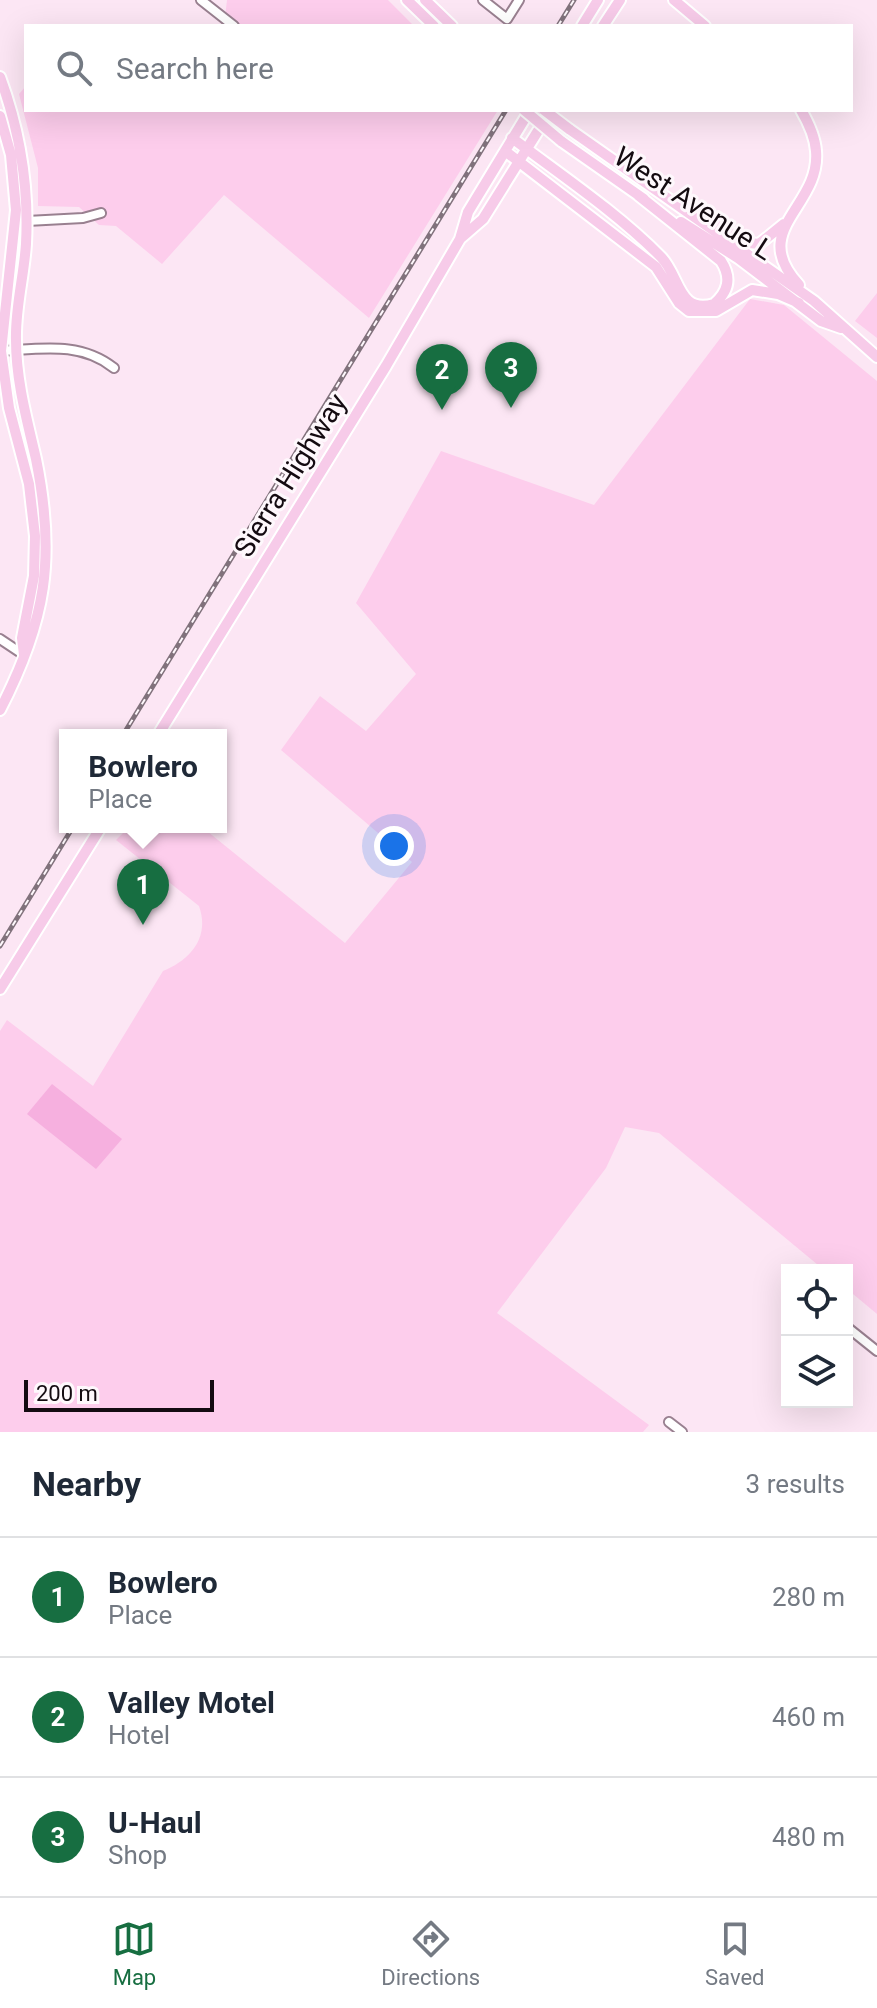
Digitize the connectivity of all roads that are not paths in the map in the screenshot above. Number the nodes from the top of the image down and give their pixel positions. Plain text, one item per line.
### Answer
1 (201, 0) edge
2 (407, 0) edge
3 (425, 0) edge
4 (483, 0) edge
5 (519, 0) edge
6 (598, 0) edge
7 (620, 0) edge
8 (674, 0) edge
9 (231, 24) edge
10 (432, 24) edge
11 (450, 24) edge
12 (583, 24) edge
13 (604, 24) edge
14 (703, 24) edge
15 (0, 77) edge
16 (526, 112) edge
17 (529, 112) edge
18 (547, 112) edge
19 (550, 112) edge
20 (802, 112) edge
21 (0, 116) edge
22 (512, 138) junction
23 (527, 149) junction
24 (505, 151) junction
25 (519, 160) junction
26 (632, 176) junction
27 (638, 195) junction
28 (794, 211) junction
29 (101, 213) dead end
30 (27, 221) junction
31 (460, 239) junction
32 (814, 301) junction
33 (799, 303) junction
34 (842, 329) junction
35 (16, 350) junction
36 (1, 351) edge
37 (877, 357) edge
38 (114, 368) dead end
39 (0, 639) edge
40 (24, 655) junction
41 (0, 710) edge
42 (162, 729) edge
43 (97, 833) edge
44 (0, 989) edge
45 (853, 1332) edge
46 (877, 1351) edge
47 (669, 1422) dead end
48 (682, 1432) edge

1 - 9 street
2 - 10 main road
3 - 11 main road
4 - 5 street
6 - 12 main road
7 - 13 main road
8 - 14 main road
15 - 30 main road
16 - 22 main road
17 - 27 main road, West Avenue L, bridge
18 - 26 main road, West Avenue L, bridge
19 - 23 main road
20 - 28 main road
21 - 36 main road
22 - 23 main road
22 - 24 main road, Sierra Highway
23 - 25 main road, Sierra Highway
23 - 27 main road
24 - 25 main road
24 - 31 main road, Sierra Highway
25 - 31 main road, Sierra Highway
25 - 33 main road
26 - 28 main road
26 - 32 main road, West Avenue L
27 - 33 main road, West Avenue L
28 - 32 main road
29 - 30 street
30 - 35 main road
31 - 42 main road, Sierra Highway
32 - 34 main road, West Avenue L
33 - 34 main road, West Avenue L
34 - 37 main road, West Avenue L
35 - 36 street
35 - 38 street
35 - 40 main road
36 - 40 main road
39 - 40 street
40 - 41 main road
43 - 44 main road
45 - 46 street
47 - 48 street

